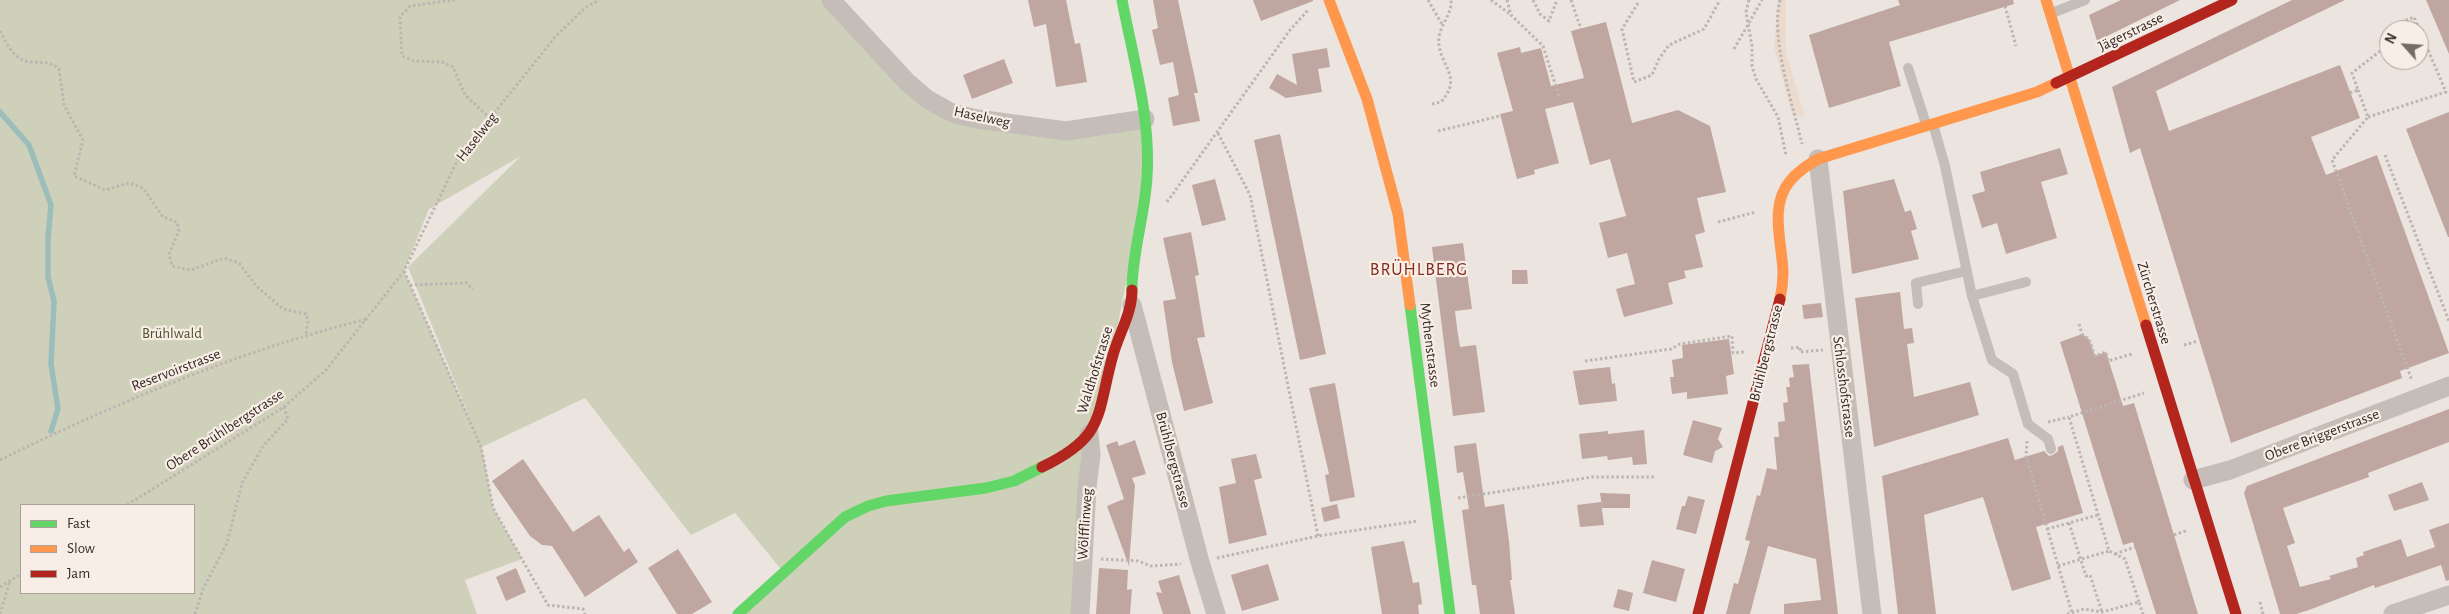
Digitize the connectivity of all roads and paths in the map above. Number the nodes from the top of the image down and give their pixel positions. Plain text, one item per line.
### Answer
1 (455, 0) edge
2 (599, 0) edge
3 (831, 0) edge
4 (1122, 0) edge
5 (1329, 0) edge
6 (1428, 0) edge
7 (1451, 0) edge
8 (1491, 0) edge
9 (1509, 0) edge
10 (1534, 0) edge
11 (1557, 0) edge
12 (1571, 0) edge
13 (1720, 0) edge
14 (1748, 0) edge
15 (1762, 0) edge
16 (1785, 0) edge
17 (2046, 0) edge
18 (2085, 0) edge
19 (2232, 0) edge
20 (1779, 1) edge
21 (1638, 3) dead end
22 (1312, 6) dead end
23 (2005, 6) dead end
24 (2051, 13) junction
25 (1511, 15) junction
26 (1748, 22) junction
27 (1442, 26) junction
28 (1581, 29) dead end
29 (0, 31) edge
30 (2016, 46) dead end
31 (1734, 49) dead end
32 (2379, 52) edge
33 (2429, 52) edge
34 (1908, 68) dead end
35 (2070, 77) junction
36 (2358, 90) junction
37 (2350, 92) dead end
38 (1559, 96) dead end
39 (1432, 104) dead end
40 (1500, 116) dead end
41 (2368, 117) junction
42 (491, 119) junction
43 (1145, 119) junction
44 (1929, 124) junction
45 (1438, 131) dead end
46 (1218, 133) junction
47 (2385, 155) dead end
48 (1812, 162) junction
49 (1787, 163) dead end
50 (1165, 204) dead end
51 (1765, 210) dead end
52 (1718, 222) dead end
53 (404, 271) junction
54 (1966, 271) junction
55 (2026, 282) dead end
56 (410, 285) junction
57 (473, 290) dead end
58 (1972, 296) junction
59 (1918, 304) dead end
60 (1132, 305) junction
61 (368, 319) junction
62 (2449, 321) edge
63 (2079, 324) dead end
64 (306, 335) junction
65 (2198, 340) dead end
66 (2184, 345) dead end
67 (1787, 348) dead end
68 (1768, 351) junction
69 (1807, 351) dead end
70 (2136, 353) dead end
71 (1585, 362) dead end
72 (2449, 386) edge
73 (2147, 392) dead end
74 (2418, 398) junction
75 (284, 407) junction
76 (2028, 424) junction
77 (1089, 434) junction
78 (2051, 449) dead end
79 (0, 460) edge
80 (1655, 477) dead end
81 (2194, 480) junction
82 (1435, 502) junction
83 (129, 504) edge
84 (2098, 515) junction
85 (1438, 518) junction
86 (2069, 523) junction
87 (2047, 529) junction
88 (2189, 530) dead end
89 (2174, 535) dead end
90 (1318, 536) junction
91 (2135, 547) dead end
92 (2109, 551) junction
93 (2115, 554) junction
94 (1082, 558) junction
95 (2080, 559) junction
96 (1200, 562) junction
97 (2058, 566) junction
98 (20, 575) edge
99 (10, 581) junction
100 (0, 587) edge
101 (2449, 595) edge
102 (2139, 602) junction
103 (2260, 602) dead end
104 (2102, 612) junction
105 (2072, 613) junction
106 (0, 614) edge
107 (195, 614) edge
108 (586, 614) edge
109 (738, 614) edge
110 (1080, 614) edge
111 (1216, 614) edge
112 (1450, 614) edge
113 (1698, 614) edge
114 (1872, 614) edge
115 (2067, 614) edge
116 (2143, 614) edge
117 (2236, 614) edge
118 (2263, 614) edge
119 (2393, 614) edge

1 - 42 path
2 - 42 path, Haselweg
3 - 43 street, Haselweg
4 - 43 street, Waldhofstrasse
5 - 82 street, Mythenstrasse
6 - 27 path
7 - 27 path
8 - 25 path
9 - 25 path
10 - 11 path
12 - 28 path
13 - 21 path
14 - 26 path
15 - 26 path
16 - 20 path
17 - 24 street, Zürcherstrasse
18 - 24 lane
19 - 35 street, Jägerstrasse
20 - 48 path
22 - 46 path
23 - 30 path
24 - 35 street, Zürcherstrasse
25 - 38 path
26 - 31 path
26 - 49 path
27 - 39 path
29 - 64 path
32 - 36 path
33 - 41 path
34 - 44 lane
35 - 44 street, Brühlbergstrasse
35 - 81 street, Zürcherstrasse
36 - 37 path
36 - 41 path
40 - 45 path
41 - 74 path
42 - 53 path, Haselweg
43 - 60 street, Waldhofstrasse
44 - 48 street, Brühlbergstrasse
44 - 54 lane
46 - 50 path
46 - 90 path
47 - 62 path
48 - 68 street, Brühlbergstrasse
48 - 114 street, Schlosshofstrasse
51 - 52 path
53 - 56 path
53 - 61 path, Haselweg
54 - 58 lane
54 - 59 lane
55 - 58 lane
56 - 57 path
56 - 108 path
58 - 76 lane
60 - 77 street, Waldhofstrasse
60 - 96 street, Brühlbergstrasse
61 - 64 path, Reservoirstrasse
61 - 75 path, Obere Brühlbergstrasse
63 - 70 path
64 - 79 path, Reservoirstrasse
65 - 66 path
67 - 69 path
68 - 71 path
68 - 113 street, Brühlbergstrasse
72 - 74 street, Obere Briggerstrasse
73 - 84 path
74 - 81 street, Obere Briggerstrasse
75 - 83 path, Obere Brühlbergstrasse
75 - 107 path
76 - 78 lane
76 - 87 path
77 - 94 street, Wölfflinweg
77 - 109 street, Waldhofstrasse
80 - 82 path
81 - 117 street, Zürcherstrasse
82 - 85 street, Mythenstrasse
84 - 86 path
84 - 92 path
85 - 90 path
85 - 112 street, Mythenstrasse
86 - 87 path
86 - 95 path
87 - 97 path
88 - 89 path
90 - 96 path
91 - 93 path
92 - 93 path
92 - 95 path
93 - 102 path
94 - 96 path
94 - 110 street, Wölfflinweg
95 - 97 path
95 - 104 path
96 - 111 street, Brühlbergstrasse
97 - 105 path
98 - 99 path
99 - 100 path
99 - 106 path
101 - 119 street
102 - 104 path
102 - 116 path
103 - 118 path
104 - 105 path
105 - 115 path

